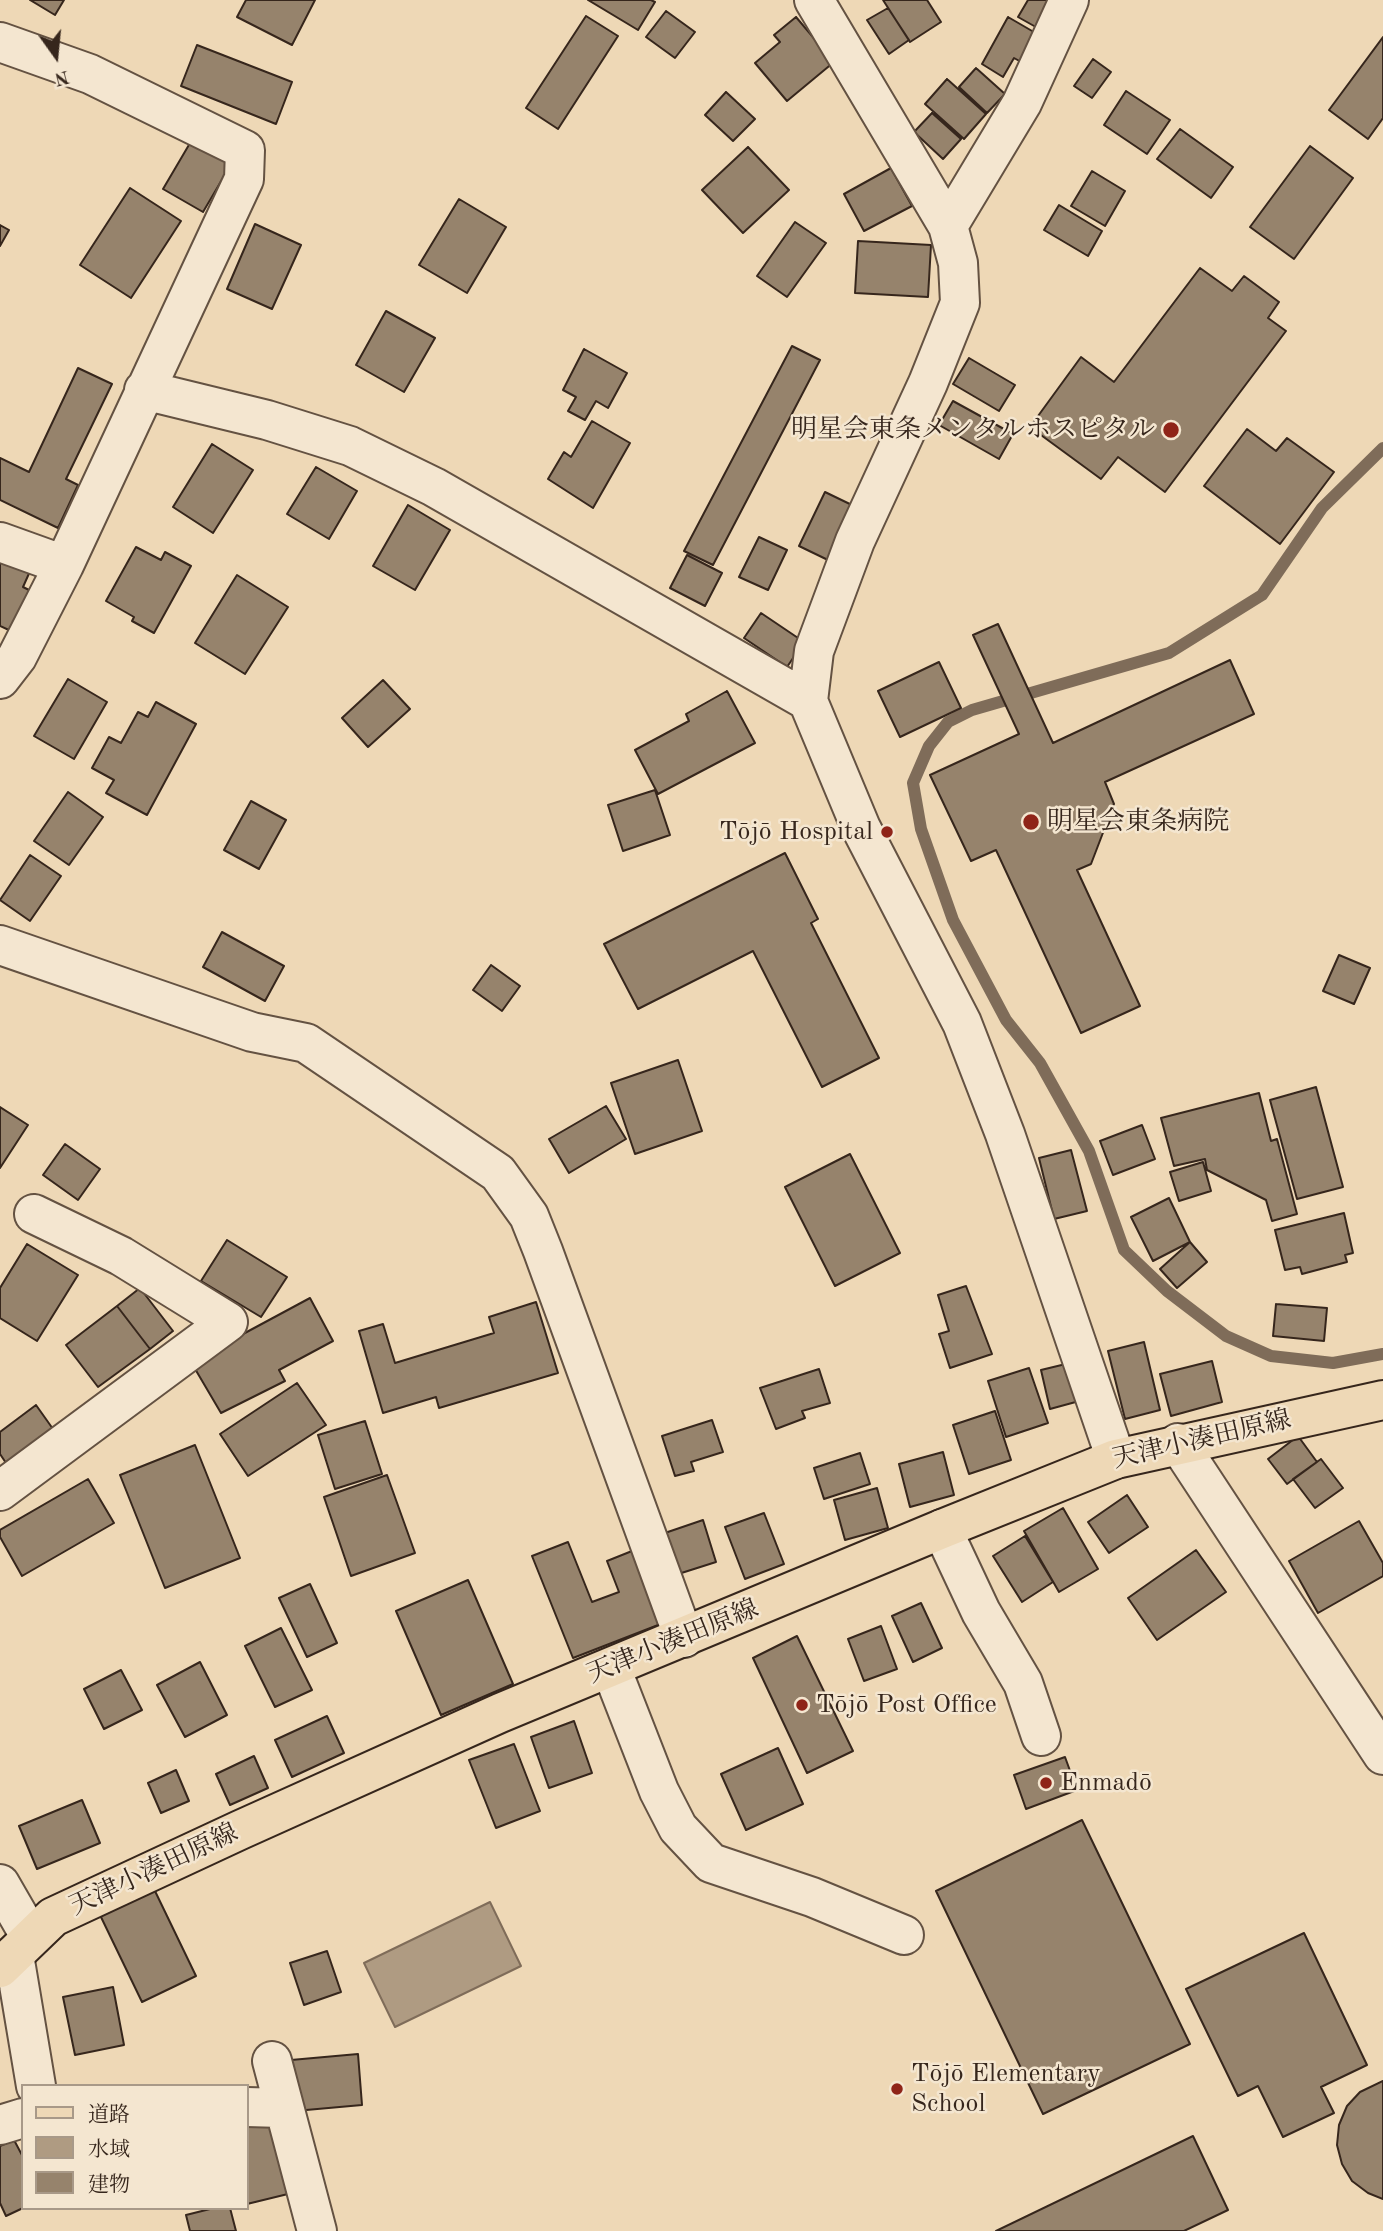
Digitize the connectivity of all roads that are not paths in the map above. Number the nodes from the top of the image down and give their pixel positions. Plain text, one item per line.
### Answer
1 (814, 0) edge
2 (1069, 0) edge
3 (0, 41) edge
4 (948, 226) junction
5 (144, 390) junction
6 (0, 542) edge
7 (64, 565) junction
8 (0, 679) edge
9 (808, 701) junction
10 (0, 945) edge
11 (34, 1214) dead end
12 (1383, 1400) edge
13 (1178, 1443) junction
14 (1116, 1458) junction
15 (0, 1491) edge
16 (942, 1529) junction
17 (684, 1638) junction
18 (611, 1668) junction
19 (1041, 1736) dead end
20 (1383, 1755) edge
21 (0, 1884) edge
22 (904, 1935) dead end
23 (15, 1953) edge
24 (272, 2061) dead end
25 (36, 2084) edge
26 (264, 2107) edge
27 (21, 2119) edge
28 (0, 2125) edge
29 (317, 2231) edge

1 - 4 street
2 - 4 street
3 - 5 street
4 - 9 street
5 - 7 street
5 - 9 street
6 - 7 street
7 - 8 street
9 - 14 street
10 - 17 street
11 - 15 street
12 - 13 main road, 天津小湊田原線
13 - 14 main road, 天津小湊田原線
13 - 20 street
14 - 16 main road, 天津小湊田原線
16 - 17 main road, 天津小湊田原線
16 - 19 street
17 - 18 main road, 天津小湊田原線
18 - 22 street
18 - 23 main road, 天津小湊田原線
21 - 23 street
23 - 25 street
24 - 26 street
26 - 29 street
27 - 28 street

